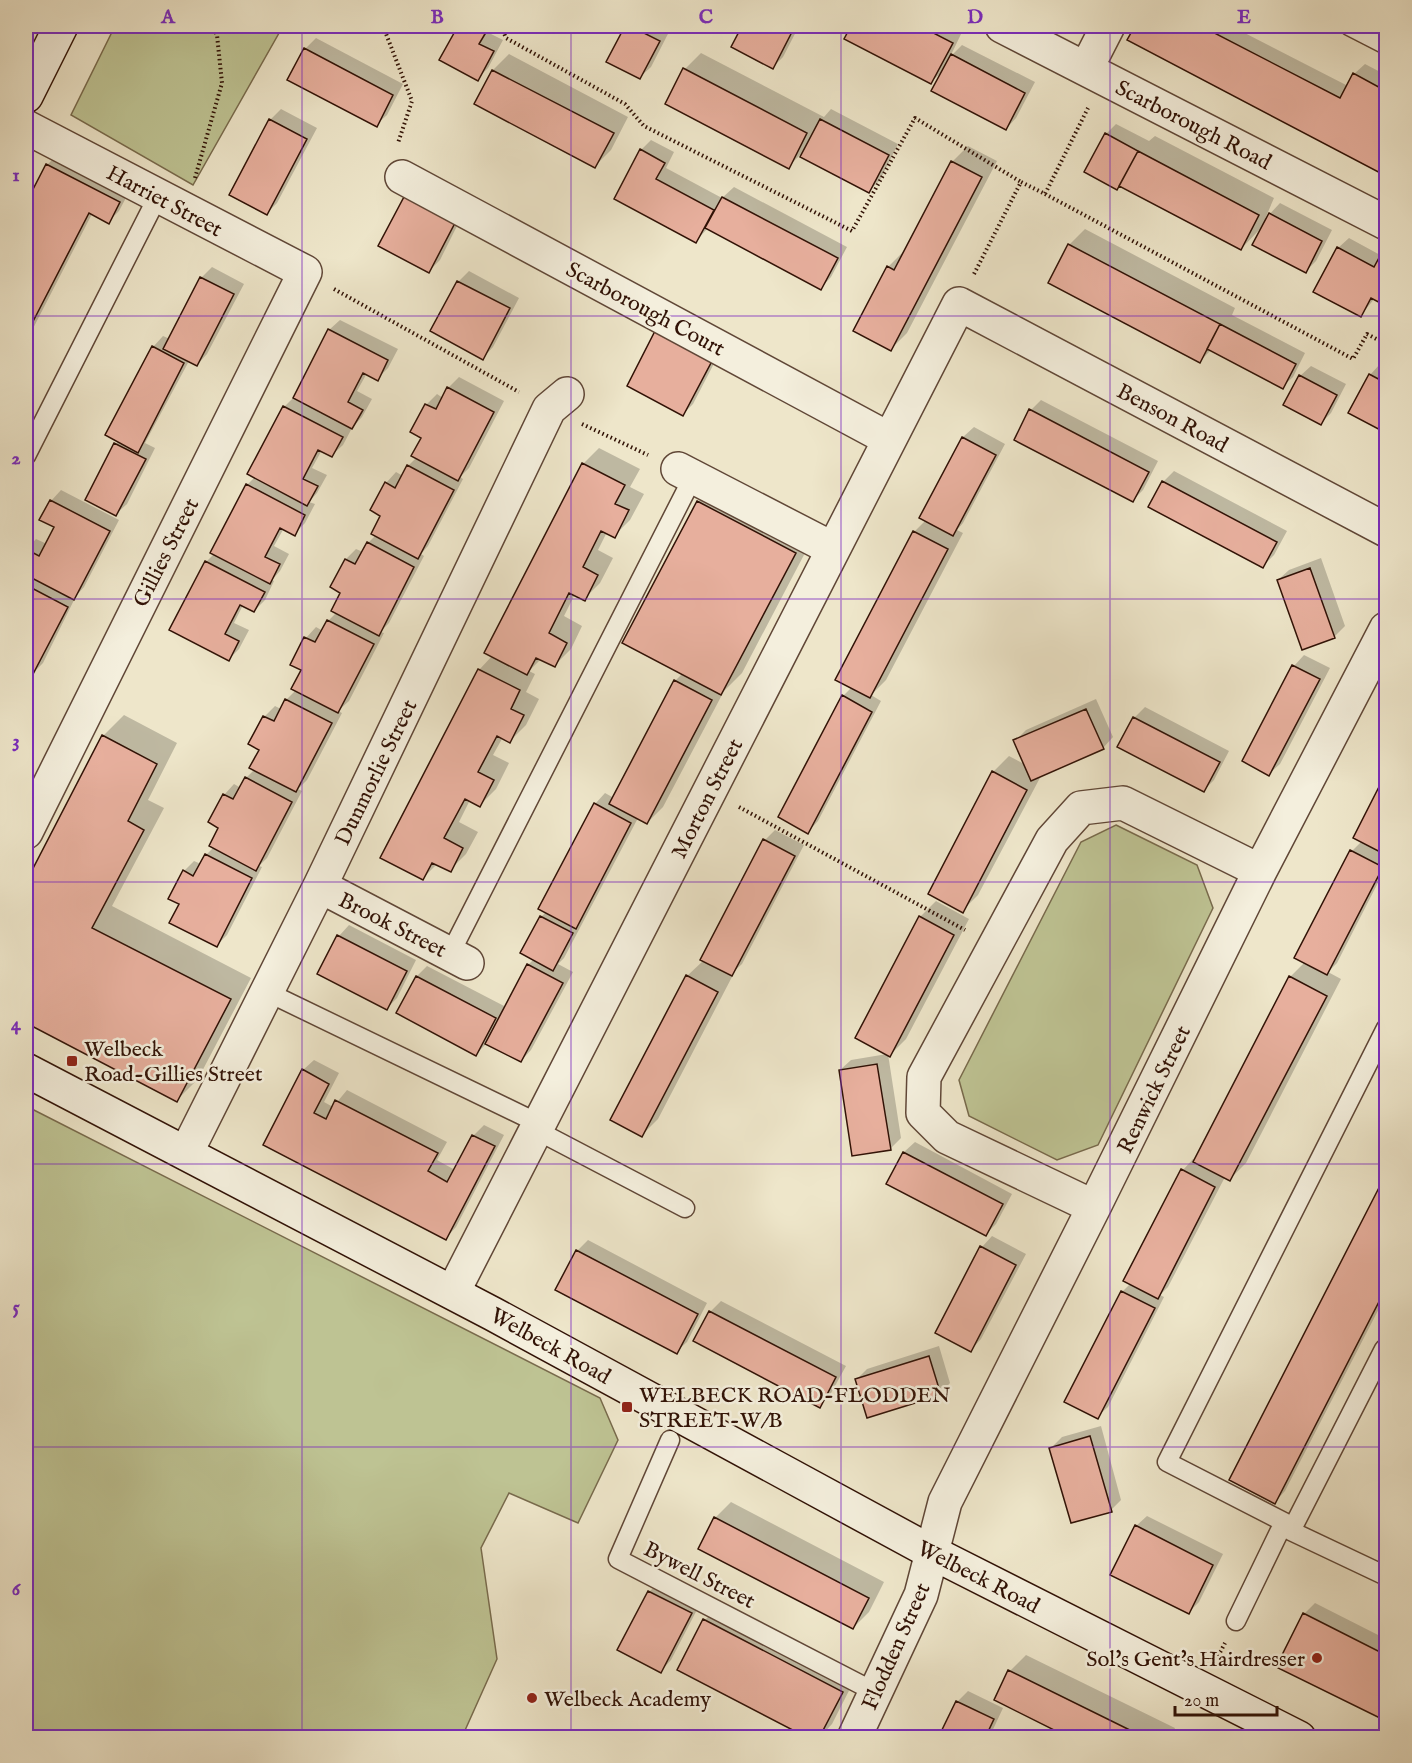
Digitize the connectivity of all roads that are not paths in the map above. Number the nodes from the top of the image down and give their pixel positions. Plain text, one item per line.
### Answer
1 (61, 26) edge
2 (1002, 26) edge
3 (1108, 26) edge
4 (1349, 26) edge
5 (1386, 45) edge
6 (1086, 69) junction
7 (26, 96) edge
8 (26, 127) edge
9 (402, 177) road end
10 (172, 203) junction
11 (1386, 223) edge
12 (305, 272) joint
13 (959, 304) joint
14 (558, 401) road end
15 (890, 439) junction
16 (26, 456) edge
17 (686, 473) joint
18 (1386, 530) edge
19 (833, 549) junction
20 (1386, 630) edge
21 (26, 832) edge
22 (1260, 871) junction
23 (320, 886) junction
24 (458, 958) joint
25 (267, 992) junction
26 (1386, 1028) edge
27 (26, 1070) edge
28 (538, 1127) junction
29 (186, 1153) junction
30 (1094, 1207) junction
31 (685, 1208) dead end
32 (453, 1292) junction
33 (1384, 1349) dead end
34 (670, 1440) dead end
35 (1288, 1527) junction
36 (933, 1553) junction
37 (1386, 1576) edge
38 (1236, 1621) road end
39 (875, 1692) junction
40 (1289, 1735) edge
41 (854, 1737) edge

1 - 7 street
2 - 6 street, Scarborough Road
3 - 6 street
4 - 5 lane
6 - 11 street, Scarborough Road
8 - 10 street, Harriet Street
9 - 15 street, Scarborough Court
10 - 12 street, Harriet Street
10 - 16 lane
12 - 21 street, Gillies Street
13 - 15 street, Morton Street
13 - 18 street, Benson Road
14 - 23 street, Dunmorlie Street
15 - 19 street, Morton Street
17 - 19 street
17 - 24 lane
19 - 28 street, Morton Street
20 - 22 street, Renwick Street
22 - 30 street, Renwick Street
22 - 30 street
23 - 24 street, Brook Street
23 - 25 street, Dunmorlie Street
25 - 28 lane
25 - 29 street, Dunmorlie Street
26 - 35 lane
27 - 29 street, Welbeck Road
28 - 31 lane
28 - 32 street, Morton Street
29 - 32 street, Welbeck Road
30 - 36 street, Renwick Street
32 - 36 street, Welbeck Road
33 - 35 lane
34 - 39 lane, Bywell Street
35 - 37 lane
35 - 38 lane
36 - 39 street, Flodden Street
36 - 40 street, Welbeck Road
39 - 41 street, Flodden Street

